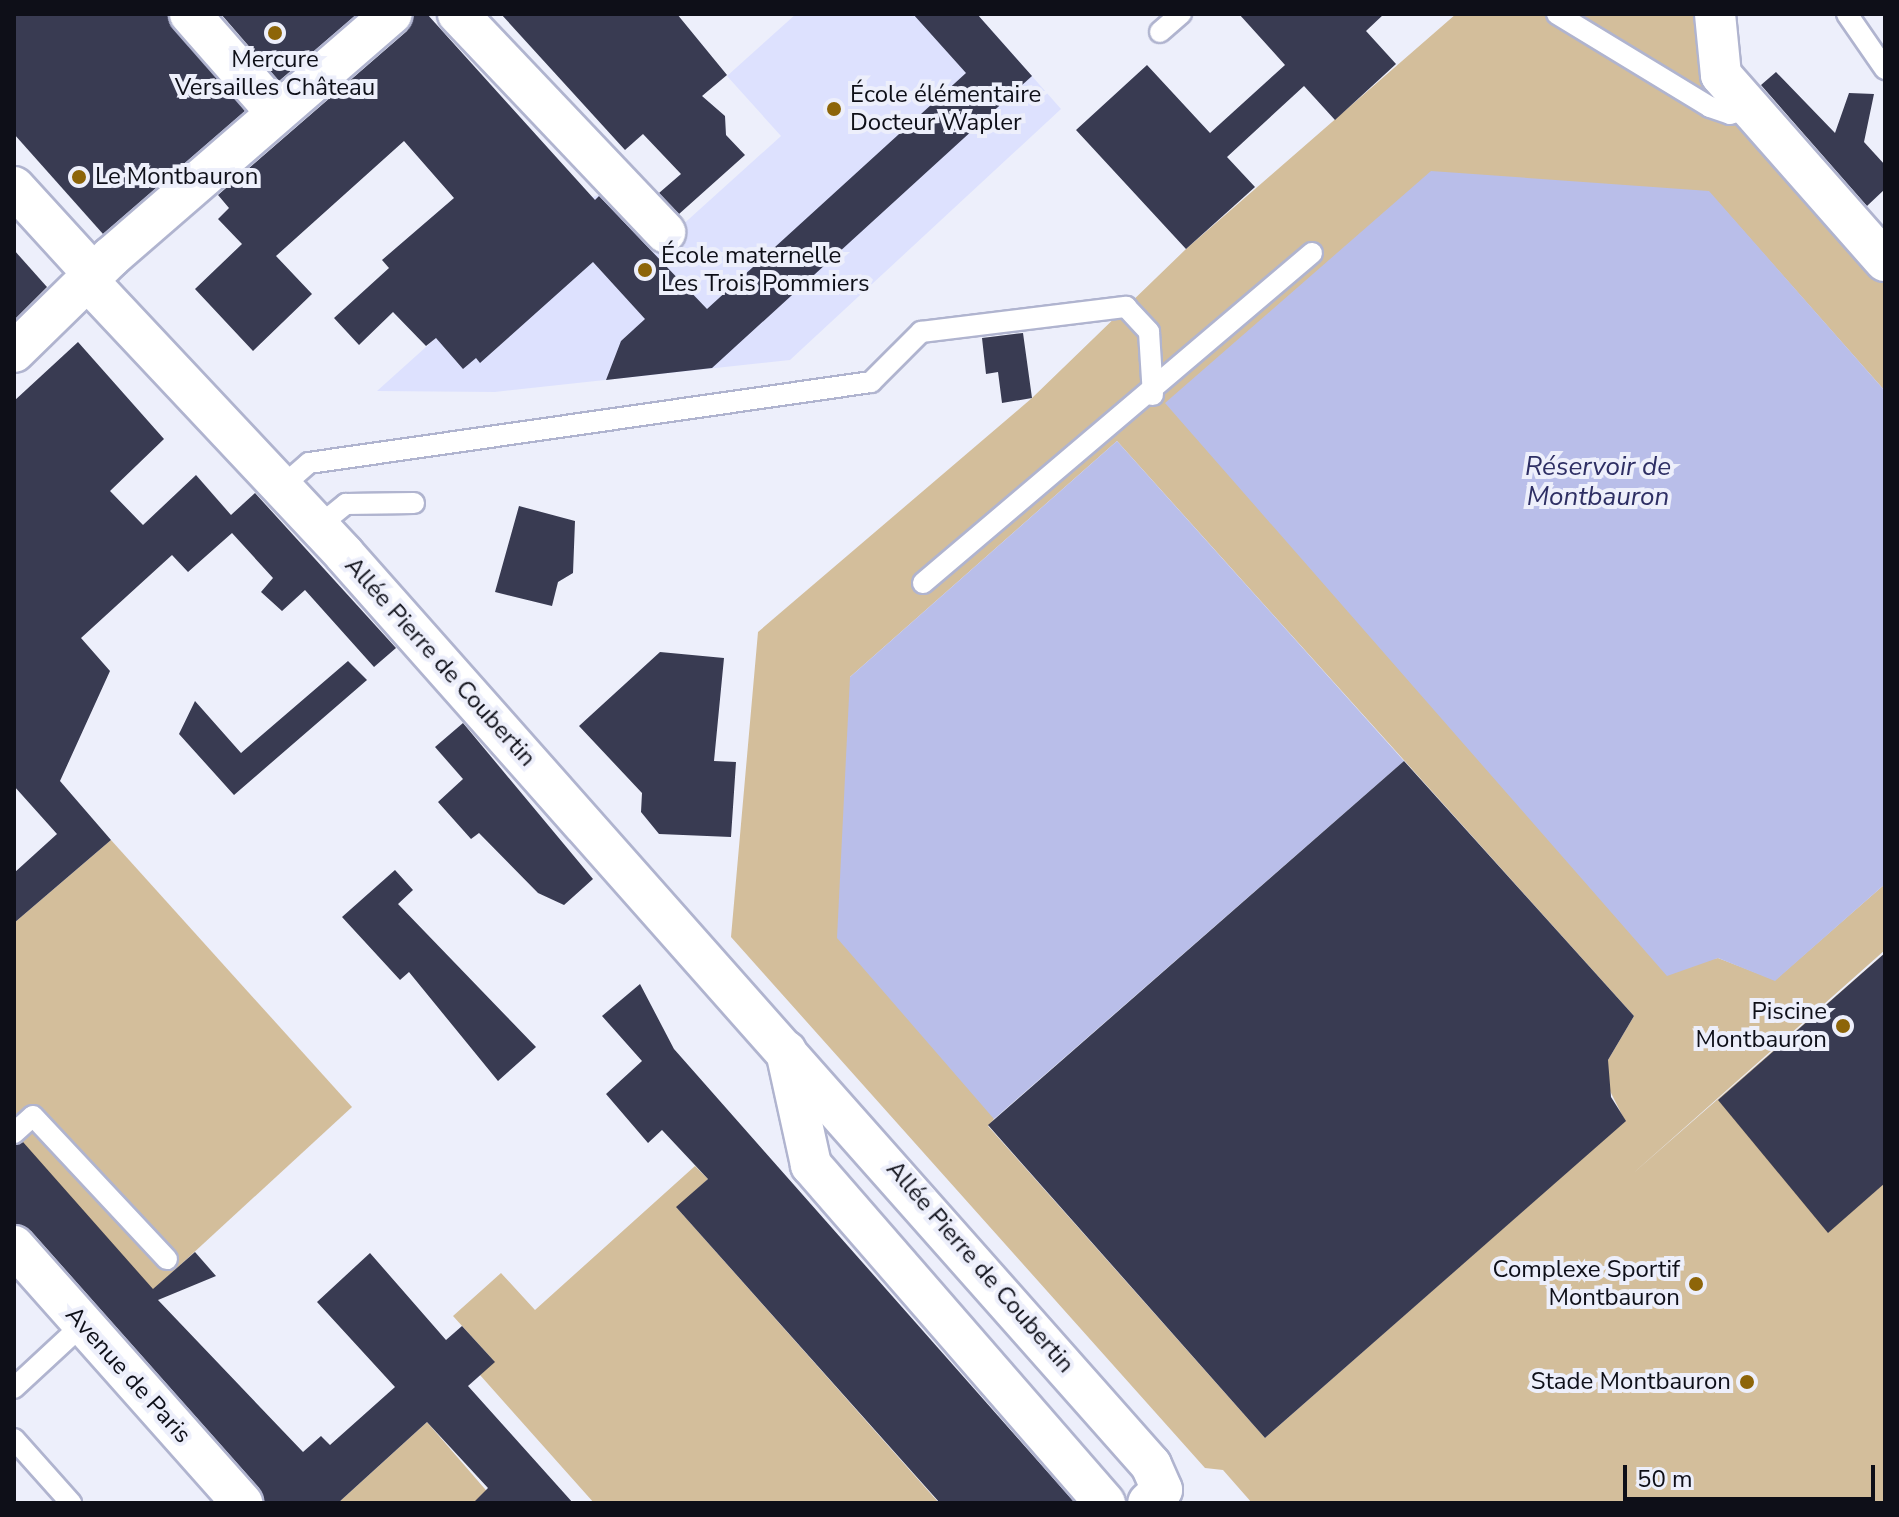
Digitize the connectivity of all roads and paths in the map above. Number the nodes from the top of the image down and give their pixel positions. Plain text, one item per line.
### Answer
1 (190, 14) edge
2 (392, 14) edge
3 (458, 14) edge
4 (1181, 14) edge
5 (1557, 14) edge
6 (1715, 14) edge
7 (1847, 14) edge
8 (1160, 32) dead end
9 (1885, 69) edge
10 (1746, 109) junction
11 (276, 112) junction
12 (14, 187) edge
13 (665, 232) dead end
14 (1312, 253) dead end
15 (1885, 261) edge
16 (87, 280) junction
17 (14, 352) edge
18 (1153, 395) junction
19 (278, 490) junction
20 (414, 503) dead end
21 (315, 529) junction
22 (923, 583) dead end
23 (786, 1051) junction
24 (14, 1133) edge
25 (14, 1246) edge
26 (167, 1259) dead end
27 (83, 1324) junction
28 (14, 1388) edge
29 (14, 1439) edge
30 (1162, 1499) edge
31 (71, 1503) edge
32 (242, 1503) edge
33 (1105, 1503) edge

1 - 11 street
2 - 11 street
3 - 13 street
4 - 8 lane
5 - 10 lane
6 - 10 street
7 - 9 lane
10 - 15 street
11 - 16 street
12 - 16 street, Allée Pierre de Coubertin
14 - 18 lane
16 - 17 street
16 - 19 street, Allée Pierre de Coubertin
18 - 19 lane
18 - 22 lane
19 - 21 street, Allée Pierre de Coubertin
20 - 21 lane
21 - 23 street, Allée Pierre de Coubertin
23 - 30 street, Allée Pierre de Coubertin
23 - 33 street, Allée Pierre de Coubertin
24 - 26 lane
25 - 27 street, Avenue de Paris
27 - 28 lane
27 - 32 street, Avenue de Paris
29 - 31 lane

